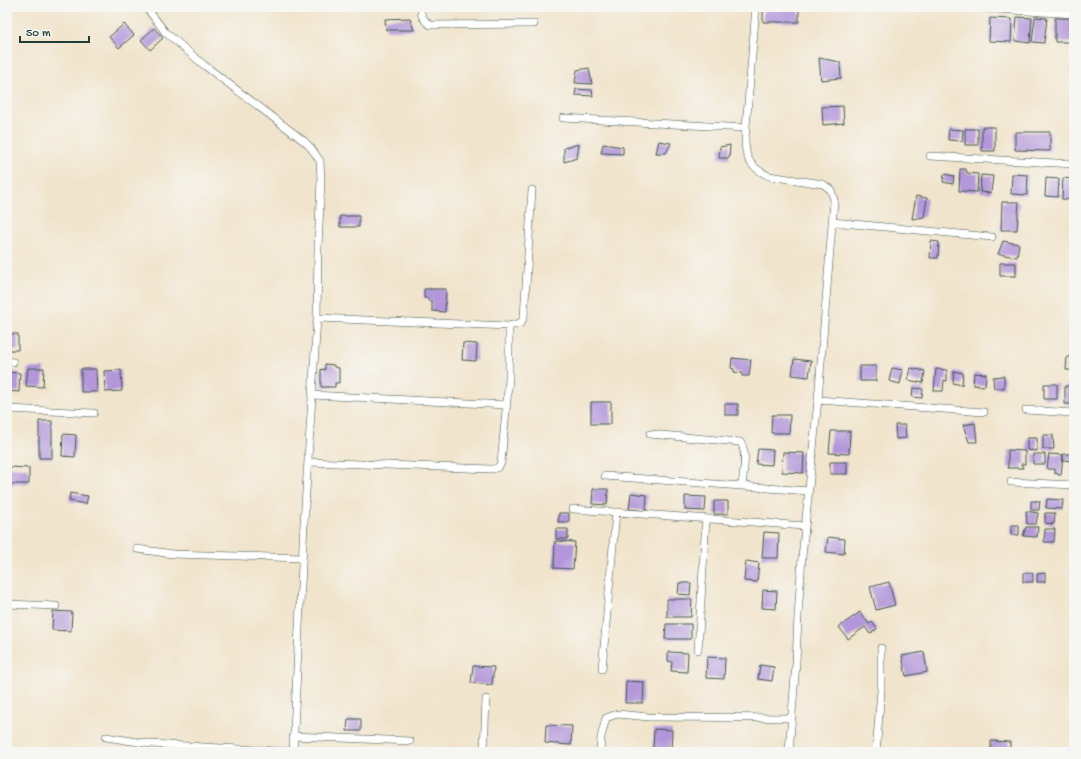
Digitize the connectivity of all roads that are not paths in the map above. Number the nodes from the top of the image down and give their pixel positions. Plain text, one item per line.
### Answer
1 (421, 7) edge
2 (756, 7) edge
3 (966, 7) edge
4 (147, 8) edge
5 (1074, 14) edge
6 (534, 24) dead end
7 (563, 118) dead end
8 (746, 128) junction
9 (930, 156) dead end
10 (1074, 164) edge
11 (532, 190) dead end
12 (832, 222) junction
13 (992, 237) dead end
14 (317, 318) junction
15 (509, 326) junction
16 (312, 395) junction
17 (818, 400) junction
18 (507, 406) junction
19 (7, 410) edge
20 (1026, 410) dead end
21 (984, 412) dead end
22 (94, 413) dead end
23 (1074, 413) edge
24 (650, 434) dead end
25 (308, 462) junction
26 (605, 476) dead end
27 (1010, 482) dead end
28 (1074, 485) edge
29 (742, 486) junction
30 (809, 491) junction
31 (573, 509) dead end
32 (616, 512) junction
33 (706, 519) junction
34 (805, 526) junction
35 (137, 549) dead end
36 (302, 558) junction
37 (7, 604) edge
38 (56, 606) dead end
39 (882, 648) dead end
40 (698, 650) dead end
41 (602, 669) dead end
42 (486, 699) dead end
43 (792, 718) junction
44 (293, 736) junction
45 (106, 737) dead end
46 (410, 741) dead end
47 (293, 752) edge
48 (484, 752) edge
49 (600, 752) edge
50 (789, 752) edge
51 (876, 752) edge

1 - 6 street
2 - 8 street
3 - 5 street
4 - 14 street
7 - 8 street
8 - 12 street
9 - 10 street
11 - 15 street
12 - 13 street
12 - 17 street
14 - 15 street
14 - 16 street
15 - 18 street
16 - 18 street
16 - 25 street
17 - 21 street
17 - 30 street
18 - 25 street
19 - 22 street
20 - 23 street
24 - 29 street
25 - 36 street
26 - 29 street
27 - 28 street
29 - 30 street
30 - 34 street
31 - 32 street
32 - 33 street
32 - 41 street
33 - 34 street
33 - 40 street
34 - 43 street
35 - 36 street
36 - 44 street
37 - 38 street
39 - 51 street
42 - 48 street
43 - 49 street
43 - 50 street
44 - 46 street
44 - 47 street
45 - 47 street

